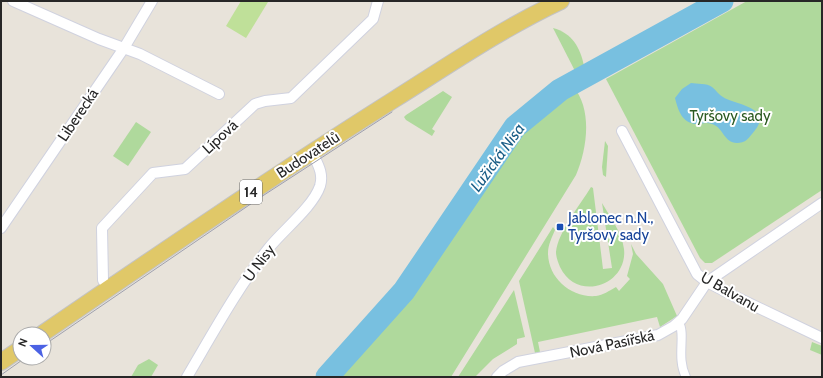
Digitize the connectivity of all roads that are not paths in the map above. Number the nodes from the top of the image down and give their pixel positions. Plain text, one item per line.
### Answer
1 (13, 1) edge
2 (152, 1) edge
3 (378, 1) edge
4 (554, 2) edge
5 (124, 48) junction
6 (219, 94) dead end
7 (622, 131) dead end
8 (312, 152) junction
9 (822, 203) edge
10 (1, 228) edge
11 (707, 282) junction
12 (108, 289) junction
13 (679, 323) junction
14 (52, 327) edge
15 (822, 338) edge
16 (12, 354) edge
17 (1, 362) edge
18 (188, 377) edge
19 (497, 377) edge
20 (686, 377) edge

1 - 5 street
2 - 5 street, Liberecká
3 - 12 street, Lípová
4 - 8 main road, Budovatelů / 14
5 - 6 street
5 - 10 street, Liberecká
7 - 11 street, U Balvanu
8 - 12 main road, Budovatelů / 14
8 - 18 street, U Nisy
9 - 11 street
11 - 13 street, Nová Pasířská
11 - 15 street, U Balvanu
12 - 14 main road, Budovatelů / 14
13 - 19 street, Nová Pasířská
13 - 20 street
16 - 17 main road

